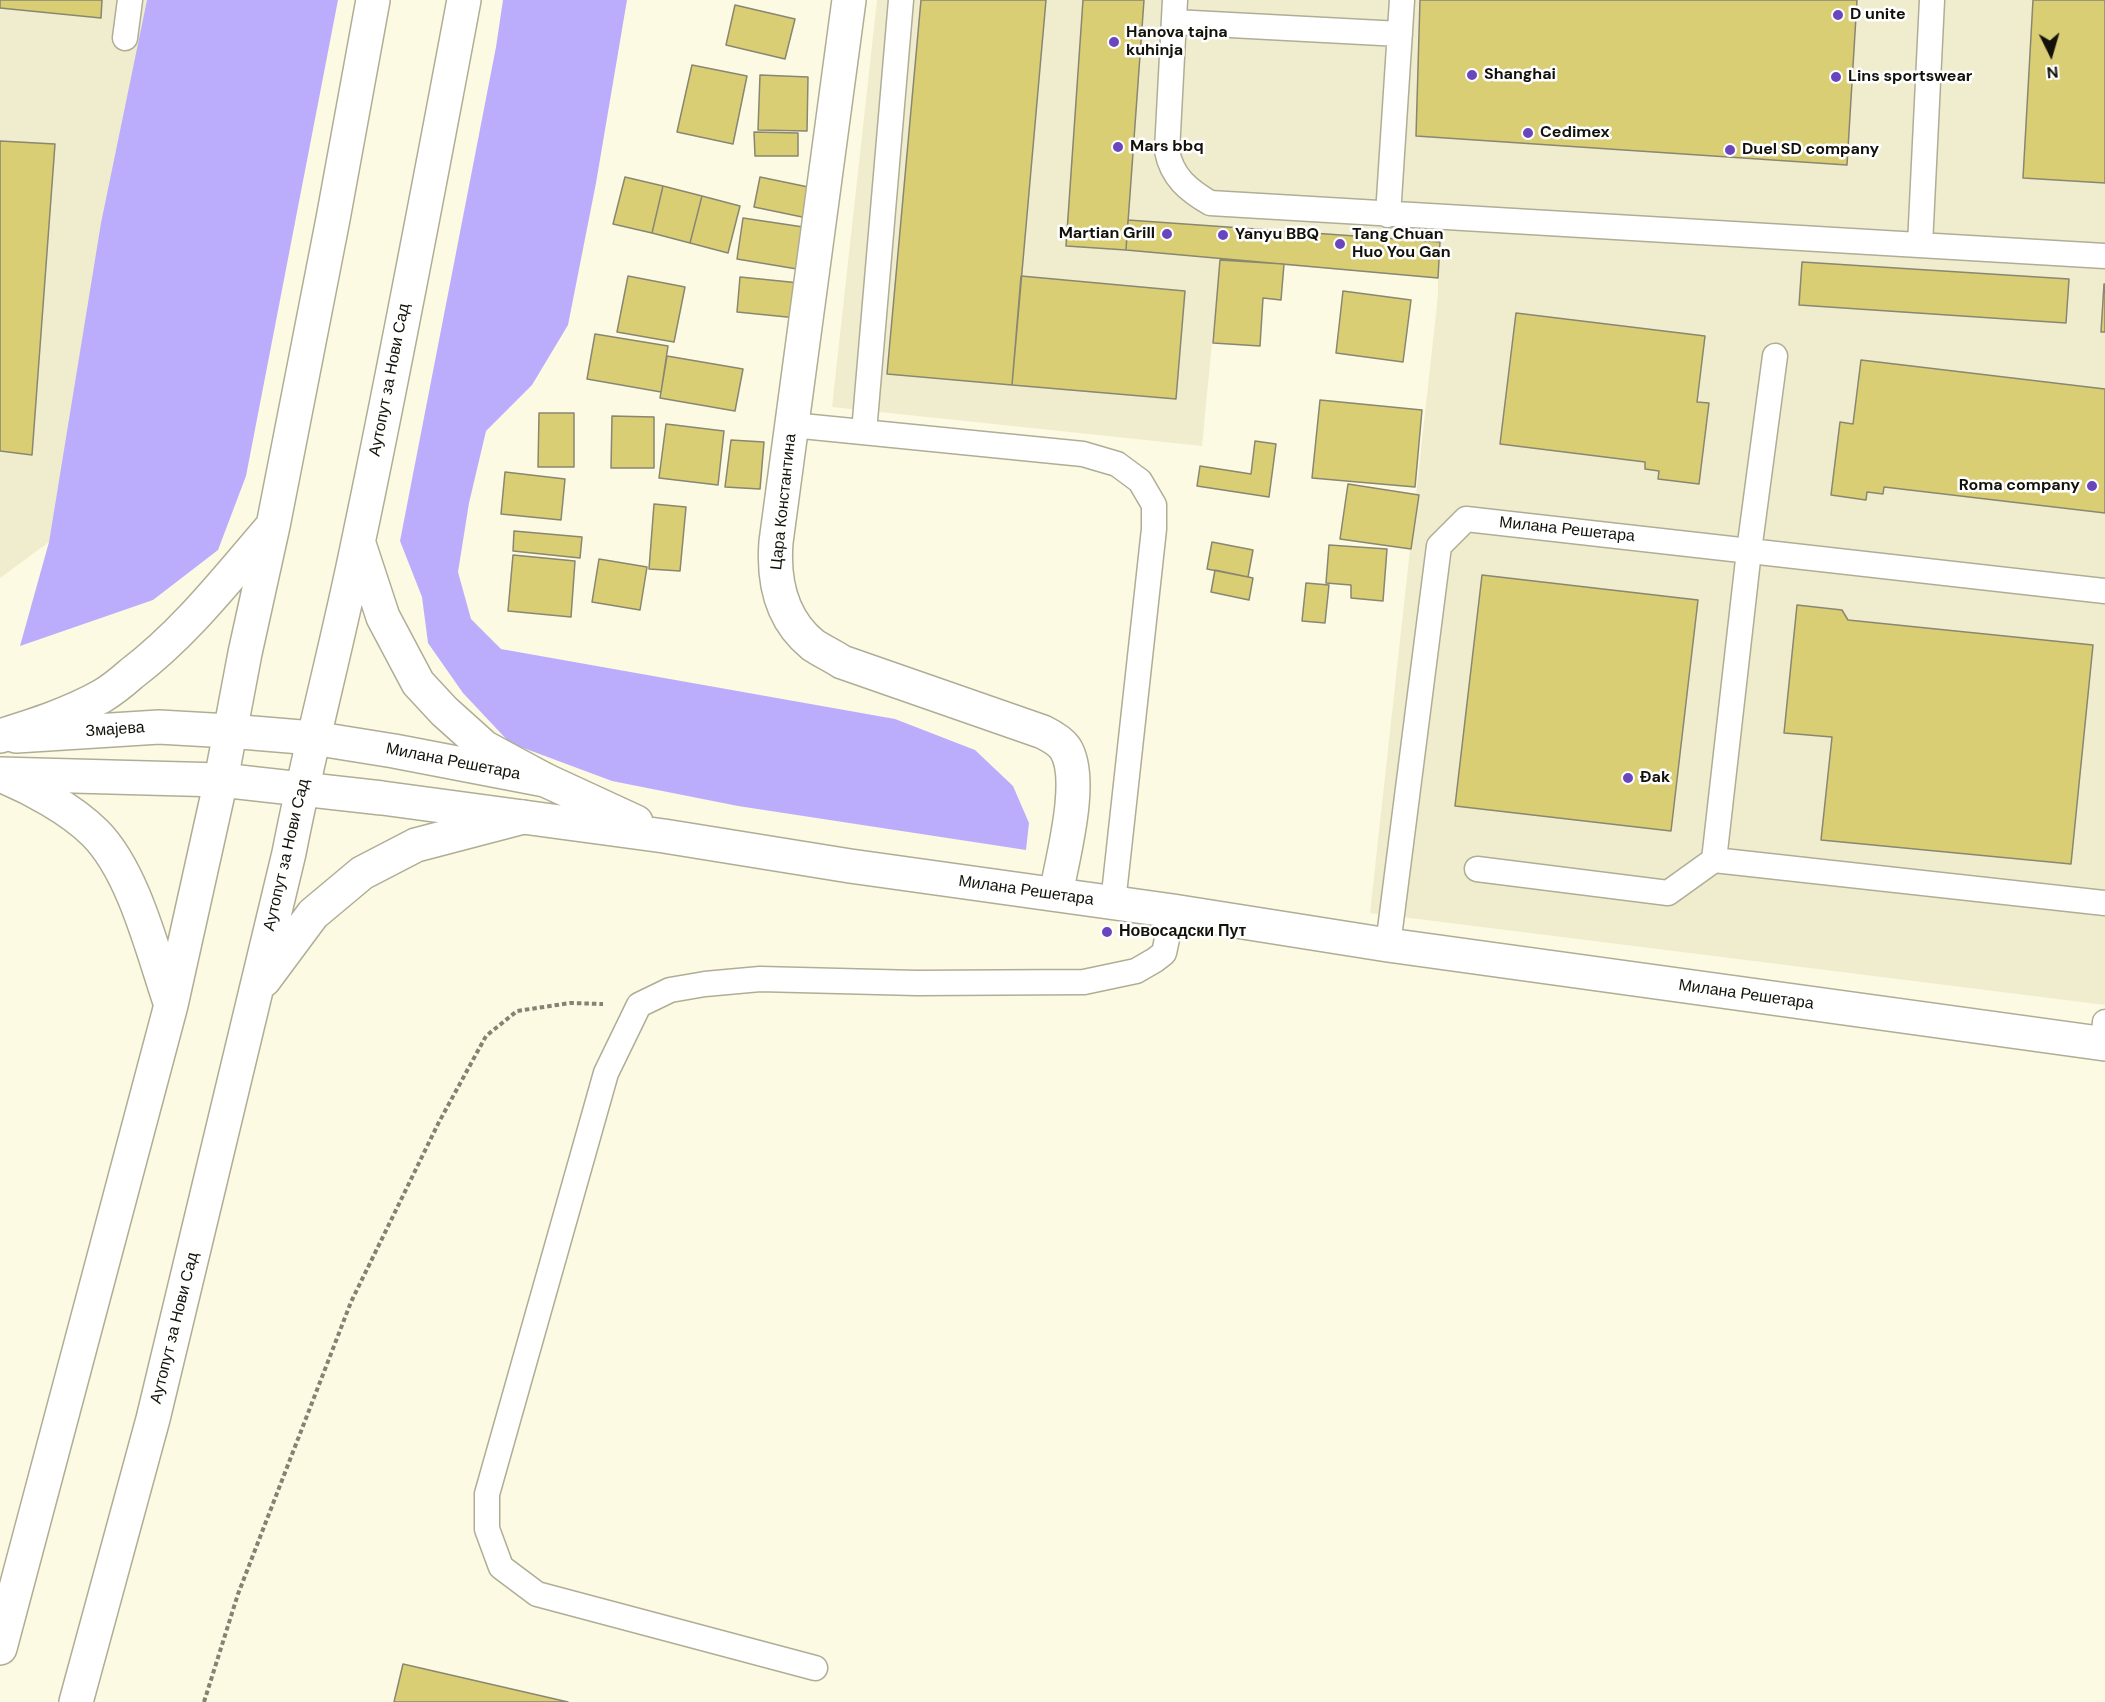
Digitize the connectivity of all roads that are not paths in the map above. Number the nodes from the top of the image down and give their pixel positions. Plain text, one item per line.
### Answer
1 (130, 0) edge
2 (373, 0) edge
3 (464, 0) edge
4 (849, 0) edge
5 (901, 0) edge
6 (1402, 0) edge
7 (1932, 0) edge
8 (1175, 11) edge
9 (1400, 33) junction
10 (125, 38) dead end
11 (1388, 215) junction
12 (1920, 245) junction
13 (2105, 256) edge
14 (1775, 356) dead end
15 (792, 425) junction
16 (864, 432) junction
17 (273, 526) junction
18 (359, 541) junction
19 (1749, 550) junction
20 (2105, 591) edge
21 (230, 731) junction
22 (0, 736) edge
23 (314, 738) junction
24 (0, 775) edge
25 (221, 780) junction
26 (545, 780) junction
27 (301, 790) junction
28 (523, 817) junction
29 (664, 836) junction
30 (1714, 860) junction
31 (1477, 869) dead end
32 (1056, 894) junction
33 (1113, 903) junction
34 (2105, 903) edge
35 (1173, 911) junction
36 (1388, 945) junction
37 (256, 991) junction
38 (171, 1005) junction
39 (2104, 1037) edge
40 (0, 1648) edge
41 (815, 1668) dead end
42 (76, 1702) edge

1 - 10 lane
2 - 17 main road
3 - 18 main road, Аутопут за Нови Сад
4 - 15 main road, Цара Константина
5 - 16 lane
6 - 9 lane
7 - 12 lane
8 - 9 lane
8 - 11 lane
9 - 11 lane
11 - 12 lane
12 - 13 lane
14 - 19 lane
15 - 16 lane
15 - 32 main road, Цара Константина
16 - 33 lane
17 - 21 main road
17 - 22 main road
18 - 23 main road, Аутопут за Нови Сад
18 - 26 main road
19 - 20 lane, Милана Решетара
19 - 30 lane
19 - 36 lane, Милана Решетара
21 - 22 main road, Змајева
21 - 23 main road, Милана Решетара
21 - 25 main road
23 - 26 main road, Милана Решетара
23 - 27 main road, Аутопут за Нови Сад
24 - 25 main road
24 - 38 main road
25 - 27 main road, Милана Решетара
25 - 38 main road
26 - 29 main road, Милана Решетара
27 - 28 main road, Милана Решетара
27 - 37 main road, Аутопут за Нови Сад
28 - 29 main road, Милана Решетара
28 - 37 main road
29 - 32 main road, Милана Решетара
30 - 31 lane
30 - 34 lane
32 - 33 main road, Милана Решетара
33 - 35 main road, Милана Решетара
35 - 36 main road, Милана Решетара
35 - 41 lane
36 - 39 main road, Милана Решетара
37 - 42 main road, Аутопут за Нови Сад
38 - 40 main road

